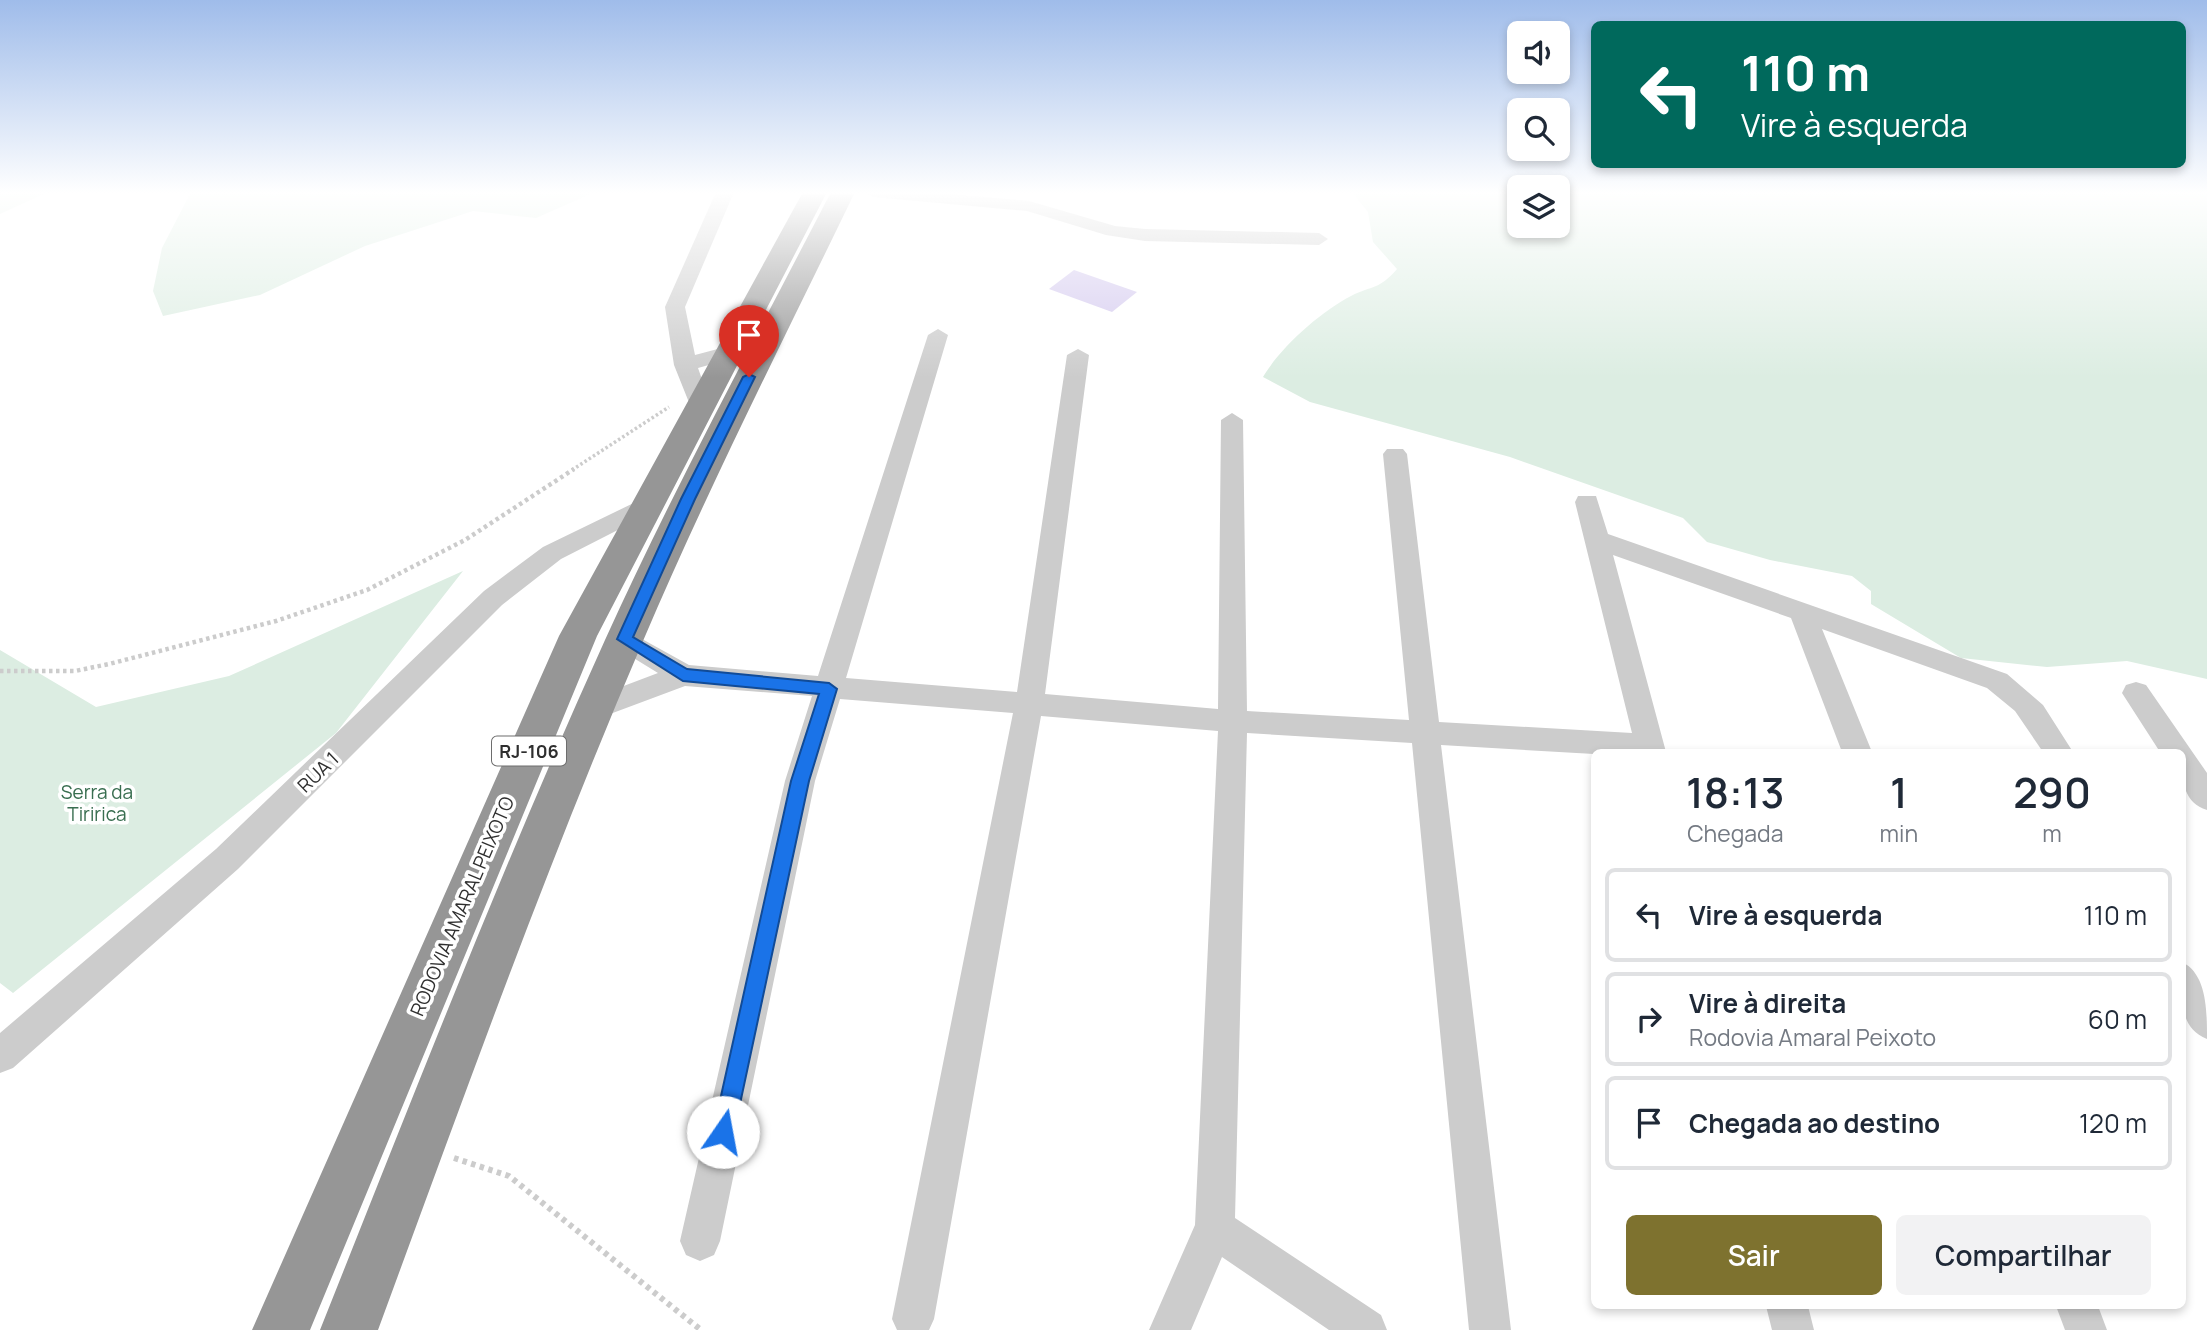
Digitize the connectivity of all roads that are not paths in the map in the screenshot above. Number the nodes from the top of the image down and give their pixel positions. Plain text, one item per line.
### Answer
1 (698, 254) edge
2 (781, 254) edge
3 (811, 254) edge
4 (938, 335) dead end
5 (729, 352) junction
6 (1078, 355) dead end
7 (685, 365) junction
8 (696, 398) junction
9 (1232, 421) dead end
10 (1395, 453) dead end
11 (1587, 502) dead end
12 (646, 505) junction
13 (1598, 540) junction
14 (1801, 610) junction
15 (624, 639) junction
16 (683, 675) junction
17 (829, 689) junction
18 (2136, 693) dead end
19 (1029, 705) junction
20 (594, 709) junction
21 (1233, 721) junction
22 (1426, 733) junction
23 (1638, 749) edge
24 (1651, 749) edge
25 (1856, 749) edge
26 (2056, 749) edge
27 (2174, 749) edge
28 (2186, 767) edge
29 (2207, 798) edge
30 (2186, 985) edge
31 (2207, 1023) edge
32 (0, 1056) edge
33 (1215, 1228) junction
34 (700, 1241) dead end
35 (1788, 1309) edge
36 (2078, 1309) edge
37 (913, 1319) dead end
38 (281, 1330) edge
39 (349, 1330) edge
40 (1170, 1330) edge
41 (1366, 1330) edge
42 (1490, 1330) edge
43 (1793, 1330) edge
44 (2086, 1330) edge

1 - 7 street
2 - 5 highway, RODOVIA AMARAL PEIXOTO / RJ-106
3 - 15 highway, RJ-106
4 - 17 street
5 - 7 street
5 - 8 highway, RODOVIA AMARAL PEIXOTO / RJ-106
6 - 19 street
7 - 8 street
8 - 12 highway, RODOVIA AMARAL PEIXOTO / RJ-106
9 - 21 street
10 - 22 street
11 - 13 street
12 - 32 street, RUA 1
12 - 38 highway, RODOVIA AMARAL PEIXOTO / RJ-106
13 - 14 street
13 - 24 street
14 - 25 street
14 - 26 street
15 - 16 street
15 - 20 highway, RJ-106
16 - 17 street
16 - 20 street
17 - 19 street
17 - 34 street
18 - 27 street
19 - 21 street
19 - 37 street
20 - 39 highway, RJ-106
21 - 22 street
21 - 33 street
22 - 23 street
22 - 42 street
28 - 29 street
30 - 31 street
33 - 40 street
33 - 41 street
35 - 43 street
36 - 44 street

